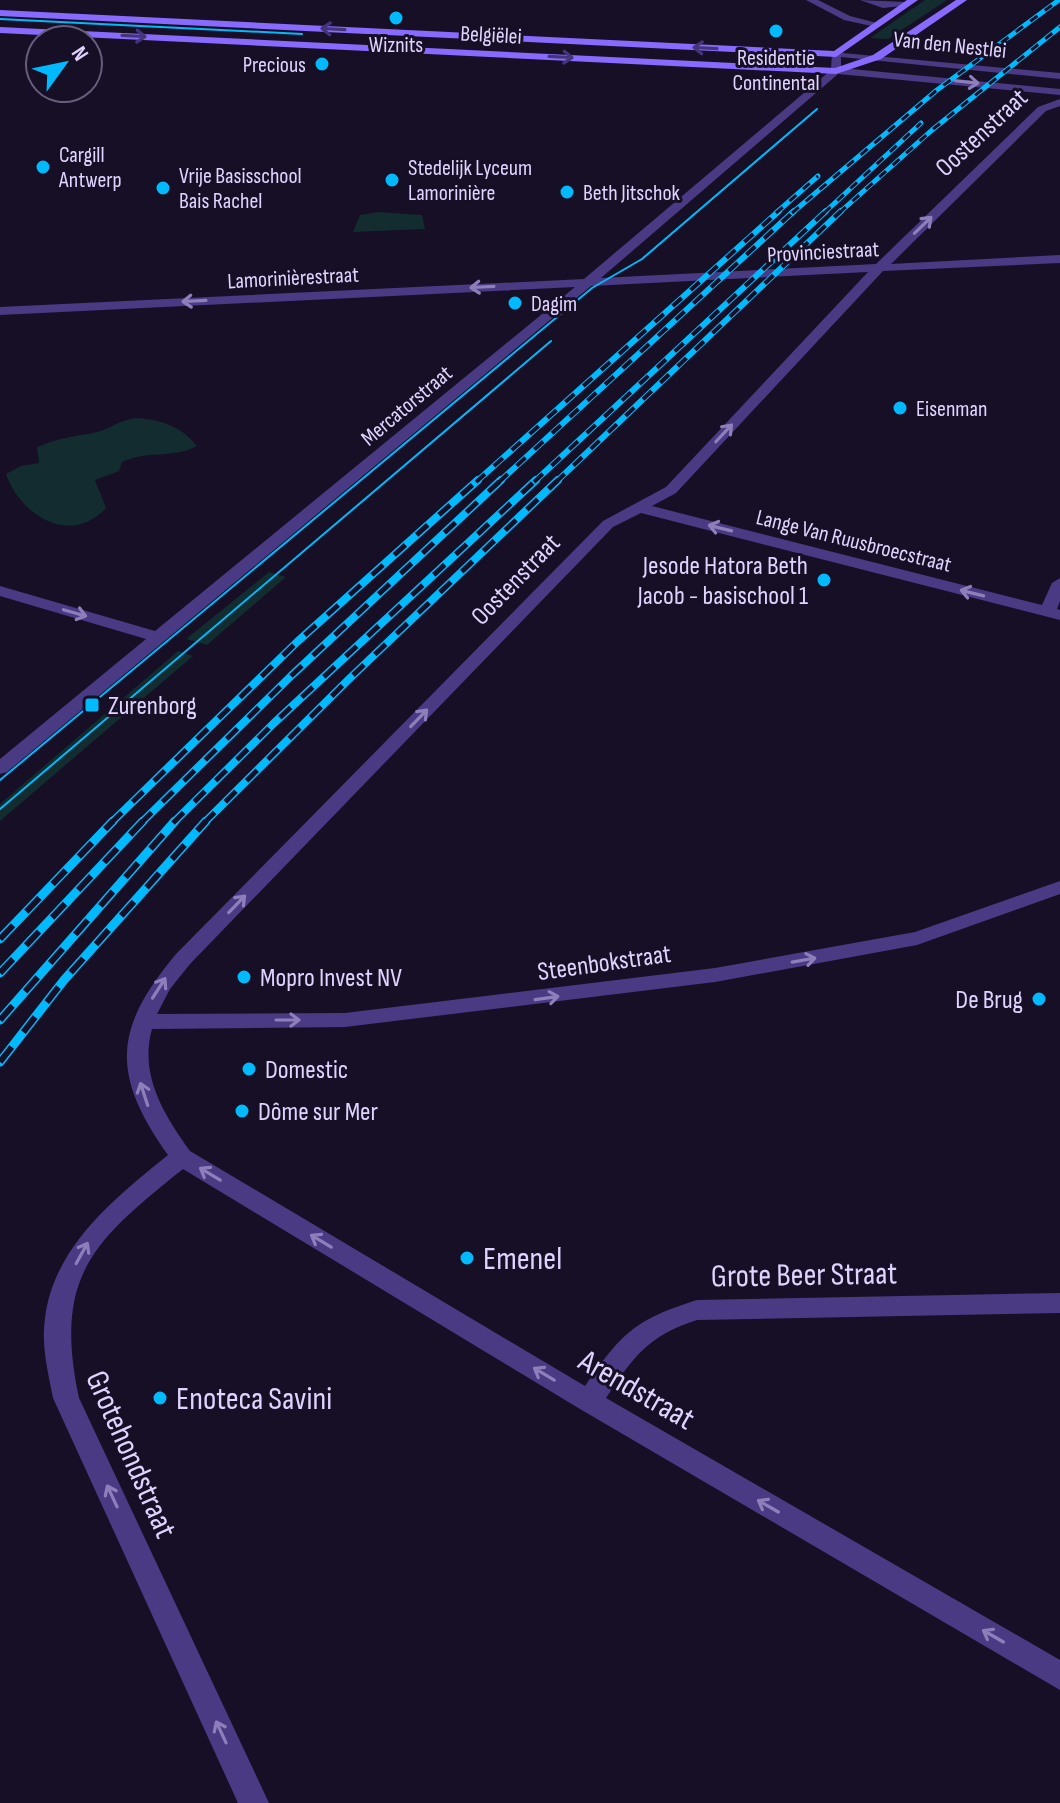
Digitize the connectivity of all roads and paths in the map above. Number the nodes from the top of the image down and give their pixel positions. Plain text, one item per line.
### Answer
1 (811, 0) edge
2 (865, 0) edge
3 (962, 0) edge
4 (909, 3) edge
5 (0, 13) edge
6 (876, 24) junction
7 (0, 30) edge
8 (836, 54) junction
9 (877, 57) junction
10 (836, 71) junction
11 (1060, 76) edge
12 (1060, 92) edge
13 (1060, 102) edge
14 (1060, 259) edge
15 (879, 268) junction
16 (588, 282) junction
17 (0, 311) edge
18 (637, 507) junction
19 (1060, 583) edge
20 (0, 591) edge
21 (1054, 614) edge
22 (160, 638) junction
23 (0, 768) edge
24 (1060, 887) edge
25 (143, 1022) junction
26 (182, 1157) junction
27 (1060, 1303) edge
28 (589, 1401) junction
29 (1060, 1676) edge
30 (254, 1803) edge

1 - 6 street
2 - 4 street
3 - 9 street, Mercatorstraat
4 - 6 street
8 -> 5 street, Belgiëlei
6 - 8 street
7 -> 10 street, Belgiëlei
8 - 9 street, Van den Nestlei
8 - 10 street
9 - 10 street, Mercatorstraat
9 - 11 street, Van den Nestlei
10 -> 12 street, Van den Nestlei
10 - 16 street, Mercatorstraat
15 -> 13 street, Oostenstraat
14 - 15 street, Provinciestraat
15 - 16 street, Provinciestraat
18 -> 15 street, Oostenstraat
16 -> 17 street, Lamorinièrestraat
16 - 22 street, Mercatorstraat
21 -> 18 street, Lange Van Ruusbroecstraat
25 -> 18 street, Oostenstraat
19 - 21 street
20 -> 22 street
22 - 23 street, Mercatorstraat
25 -> 24 street, Steenbokstraat
26 -> 25 street, Oostenstraat
28 -> 26 street, Arendstraat
30 -> 26 street, Grotehondstraat
27 - 28 street, Grote Beer Straat
29 -> 28 street, Arendstraat

